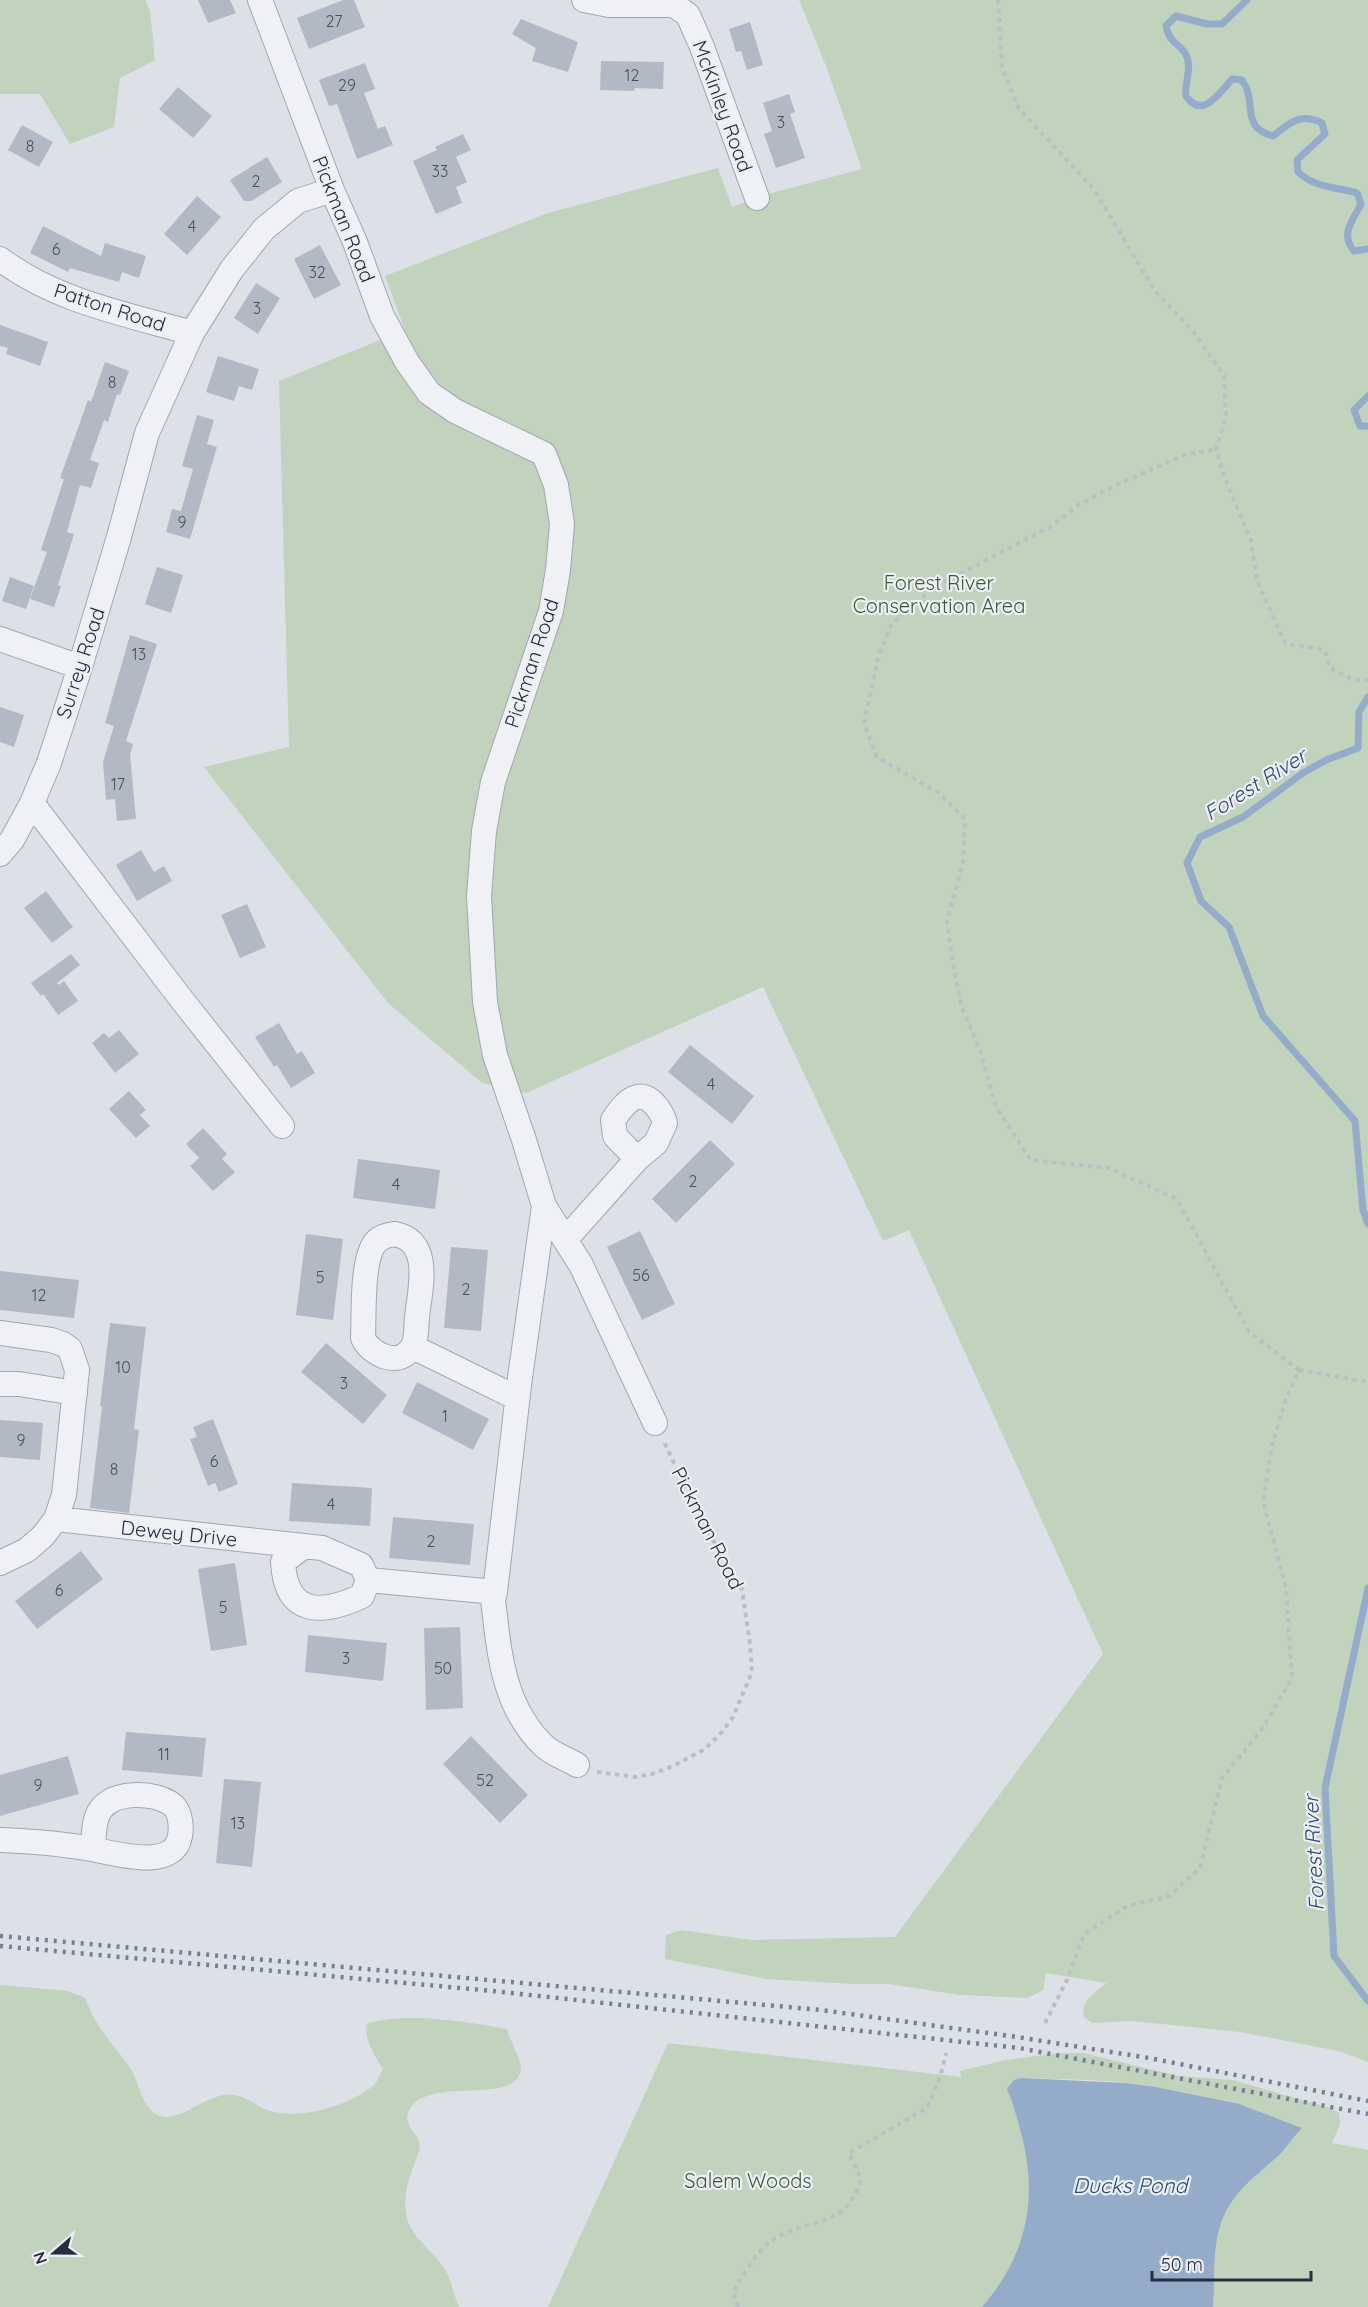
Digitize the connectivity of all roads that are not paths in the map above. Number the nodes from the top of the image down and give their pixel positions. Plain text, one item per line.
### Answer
1 (260, 0) edge
2 (584, 0) edge
3 (332, 189) junction
4 (757, 198) dead end
5 (0, 260) edge
6 (192, 333) junction
7 (0, 639) edge
8 (80, 667) junction
9 (32, 803) junction
10 (0, 854) edge
11 (282, 1126) dead end
12 (636, 1159) dead end
13 (544, 1206) junction
14 (565, 1240) junction
15 (0, 1333) edge
16 (413, 1347) junction
17 (0, 1384) edge
18 (75, 1393) junction
19 (517, 1398) junction
20 (655, 1424) road end
21 (56, 1519) junction
22 (303, 1546) junction
23 (0, 1563) edge
24 (368, 1580) junction
25 (495, 1592) junction
26 (577, 1765) road end
27 (0, 1839) edge
28 (93, 1849) dead end

1 - 3 street, Pickman Road
2 - 4 street, McKinley Road
3 - 6 street, Surrey Road
3 - 13 street, Pickman Road
5 - 6 street, Patton Road
6 - 8 street, Surrey Road
7 - 8 street
8 - 9 street, Surrey Road
9 - 10 street, Surrey Road
9 - 11 street
12 - 14 street
13 - 14 street, Pickman Road
13 - 19 street, Pickman Road
14 - 20 street, Pickman Road
15 - 18 street
16 - 16 street
16 - 19 street
17 - 18 street
18 - 21 street
19 - 25 street, Pickman Road
21 - 22 street, Dewey Drive
21 - 23 street
22 - 24 street, Dewey Drive
22 - 24 street
24 - 25 street
25 - 26 street, Pickman Road
27 - 28 street

